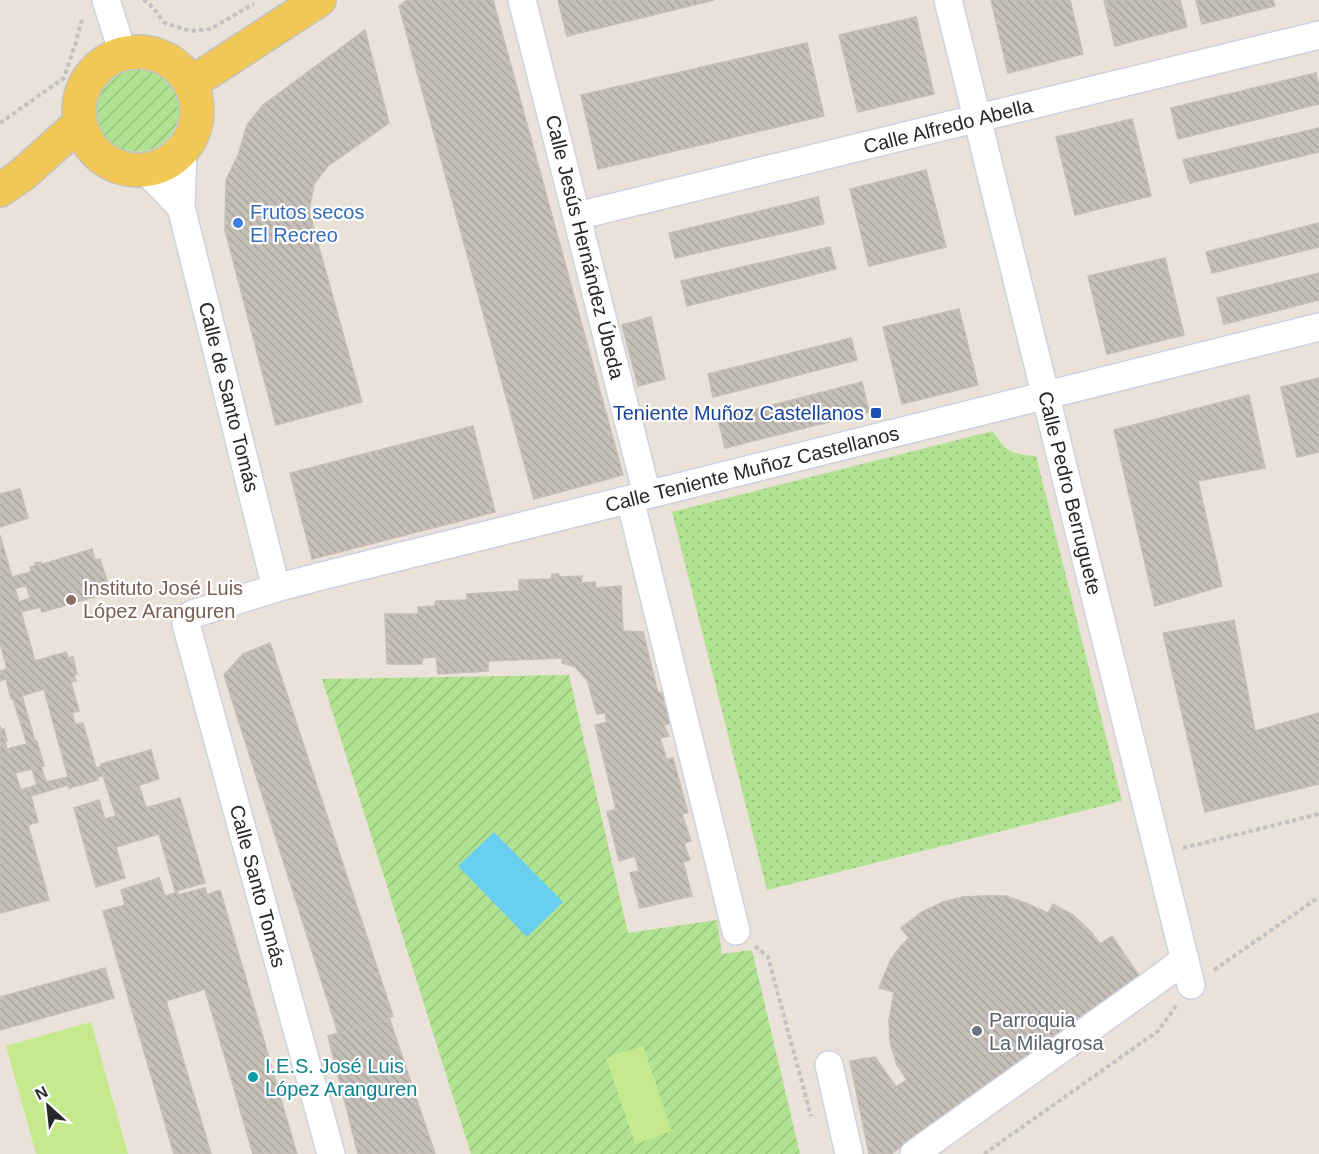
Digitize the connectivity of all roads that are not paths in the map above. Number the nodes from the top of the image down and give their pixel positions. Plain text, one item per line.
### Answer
1 (319, 0) edge
2 (522, 0) edge
3 (948, 0) edge
4 (95, 6) edge
5 (1319, 35) edge
6 (123, 54) junction
7 (190, 84) junction
8 (978, 118) junction
9 (80, 123) junction
10 (183, 148) junction
11 (99, 155) junction
12 (144, 169) junction
13 (11, 183) edge
14 (181, 207) junction
15 (577, 216) junction
16 (1319, 327) edge
17 (1046, 395) junction
18 (639, 497) junction
19 (276, 588) junction
20 (187, 617) joint
21 (736, 931) road end
22 (1185, 959) junction
23 (1191, 985) road end
24 (829, 1065) dead end
25 (331, 1154) edge
26 (849, 1154) edge
27 (914, 1154) edge

1 - 7 main road
2 - 15 street, Calle Jesús Hernández Úbeda
3 - 8 street, Calle Pedro Berruguete
4 - 6 street
5 - 8 street, Calle Alfredo Abella
6 - 7 main road
6 - 9 main road
7 - 10 main road
8 - 15 street, Calle Alfredo Abella
8 - 17 street, Calle Pedro Berruguete
9 - 11 main road
9 - 13 main road
10 - 12 main road
10 - 14 street, Calle de Santo Tomás
11 - 12 main road
11 - 13 main road
12 - 14 street
14 - 19 street, Calle de Santo Tomás
15 - 18 street, Calle Jesús Hernández Úbeda
16 - 17 street, Calle Teniente Muñoz Castellanos
17 - 18 street, Calle Teniente Muñoz Castellanos
17 - 22 street, Calle Pedro Berruguete
18 - 19 street, Calle Teniente Muñoz Castellanos
18 - 21 street, Calle Jesús Hernández Úbeda
19 - 20 street, Calle Teniente Muñoz Castellanos
20 - 25 street, Calle Santo Tomás
22 - 23 street, Calle Pedro Berruguete
22 - 27 street
24 - 26 street

